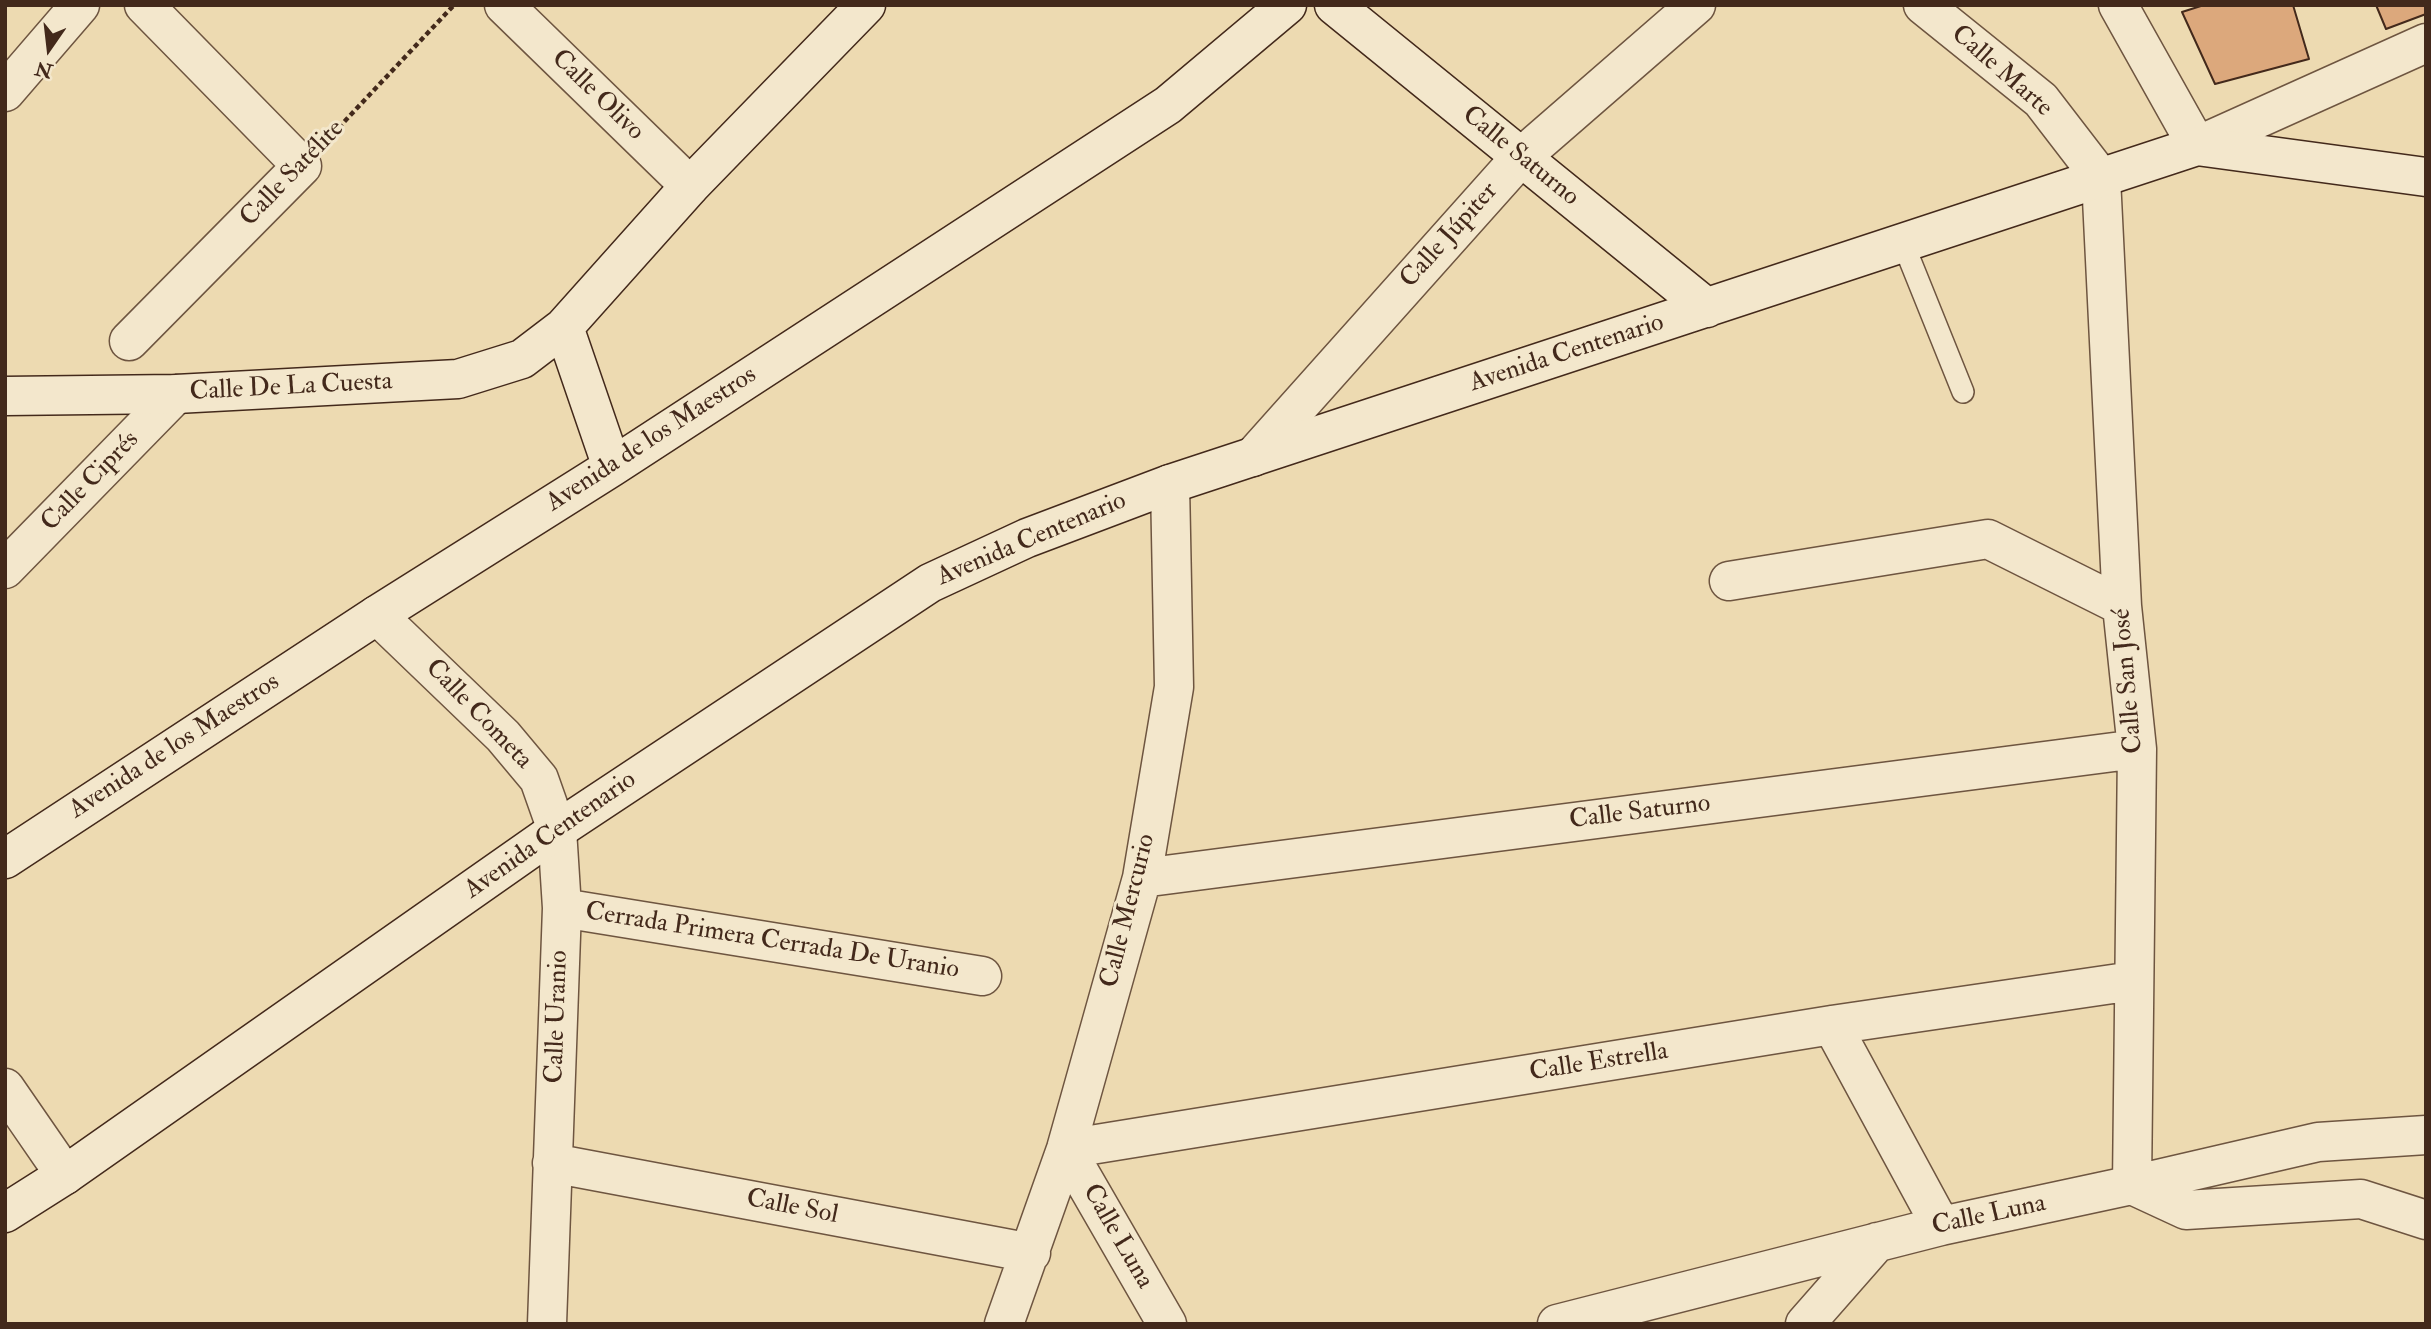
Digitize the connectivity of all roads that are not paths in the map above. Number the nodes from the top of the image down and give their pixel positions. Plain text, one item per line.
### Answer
1 (80, 5) edge
2 (144, 5) edge
3 (504, 5) edge
4 (866, 5) edge
5 (1287, 5) edge
6 (1334, 5) edge
7 (1696, 5) edge
8 (1923, 5) edge
9 (2118, 5) edge
10 (2426, 43) edge
11 (5, 92) edge
12 (2197, 146) junction
13 (1520, 158) junction
14 (2426, 177) edge
15 (2101, 178) junction
16 (690, 186) junction
17 (1903, 243) junction
18 (1707, 309) junction
19 (564, 327) junction
20 (129, 341) dead end
21 (1963, 392) dead end
22 (176, 394) junction
23 (5, 396) edge
24 (1253, 457) junction
25 (612, 467) junction
26 (1170, 484) junction
27 (5, 569) edge
28 (1729, 581) dead end
29 (2122, 606) junction
30 (377, 615) junction
31 (2137, 749) junction
32 (556, 830) junction
33 (5, 859) edge
34 (1142, 878) junction
35 (562, 908) junction
36 (982, 976) dead end
37 (2133, 981) junction
38 (1832, 1026) junction
39 (5, 1088) edge
40 (2426, 1135) edge
41 (1066, 1149) junction
42 (552, 1163) junction
43 (65, 1175) junction
44 (2132, 1185) junction
45 (5, 1213) edge
46 (2426, 1220) edge
47 (1941, 1226) junction
48 (1877, 1242) junction
49 (1031, 1253) junction
50 (547, 1324) edge
51 (1004, 1324) edge
52 (1167, 1324) edge
53 (1557, 1324) edge
54 (1805, 1324) edge

1 - 11 street
2 - 20 street, Calle Satélite
3 - 16 street, Calle Olivo
4 - 16 street, Calle De La Cuesta
5 - 25 street, Avenida de los Maestros
6 - 13 street, Calle Saturno
7 - 13 street, Calle Júpiter
8 - 15 street, Calle Marte
9 - 12 street
10 - 12 street, Avenida Centenario
12 - 14 street
12 - 15 street, Avenida Centenario
13 - 18 street, Calle Saturno
13 - 24 street, Calle Júpiter
15 - 17 street, Avenida Centenario
15 - 29 street, Calle San José
16 - 19 street, Calle De La Cuesta
17 - 18 street, Avenida Centenario
17 - 21 lane
18 - 24 street, Avenida Centenario
19 - 22 street, Calle De La Cuesta
19 - 25 street
22 - 23 street, Calle De La Cuesta
22 - 27 street, Calle Ciprés
24 - 26 street, Avenida Centenario
25 - 30 street, Avenida de los Maestros
26 - 32 street, Avenida Centenario
26 - 34 street, Calle Mercurio
28 - 29 street
29 - 31 street, Calle San José
30 - 32 street, Calle Cometa
30 - 33 street, Avenida de los Maestros
31 - 34 street, Calle Saturno
31 - 37 street, Calle San José
32 - 35 street, Calle Uranio
32 - 43 street, Avenida Centenario
34 - 41 street, Calle Mercurio
35 - 36 street, Cerrada Primera Cerrada De Uranio
35 - 42 street, Calle Uranio
37 - 38 street, Calle Estrella
37 - 44 street, Calle San José
38 - 41 street, Calle Estrella
38 - 47 street
39 - 43 street
40 - 44 street, Calle Luna
41 - 49 street, Calle Mercurio
41 - 52 street, Calle Luna
42 - 49 street, Calle Sol
42 - 50 street, Calle Uranio
43 - 45 street, Avenida Centenario
44 - 46 street
44 - 47 street, Calle Luna
47 - 48 street, Calle Luna
48 - 53 street, Calle Luna
48 - 54 street
49 - 51 street, Calle Mercurio

